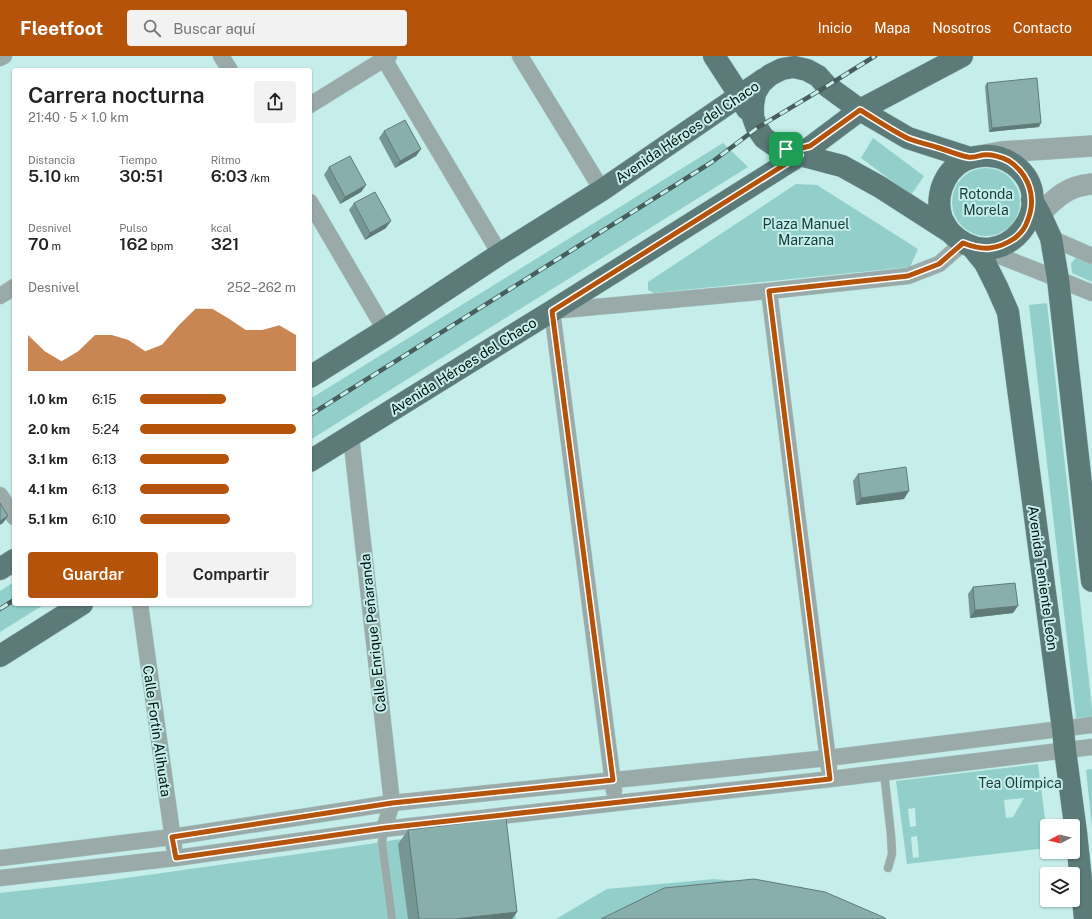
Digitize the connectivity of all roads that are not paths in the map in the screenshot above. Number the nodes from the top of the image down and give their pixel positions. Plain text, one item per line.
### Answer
1 (4, 56) edge
2 (221, 56) edge
3 (520, 56) edge
4 (714, 56) edge
5 (802, 56) edge
6 (810, 56) edge
7 (962, 56) edge
8 (387, 57) edge
9 (0, 58) edge
10 (229, 68) edge
11 (770, 75) junction
12 (827, 86) junction
13 (740, 96) junction
14 (312, 104) edge
15 (860, 110) junction
16 (757, 128) junction
17 (820, 140) junction
18 (1092, 146) edge
19 (793, 152) junction
20 (977, 156) junction
21 (1092, 184) edge
22 (602, 190) junction
23 (312, 205) edge
24 (1036, 207) junction
25 (1051, 238) junction
26 (967, 243) junction
27 (500, 254) junction
28 (1092, 256) edge
29 (1058, 279) junction
30 (12, 288) edge
31 (769, 291) junction
32 (1092, 293) edge
33 (0, 296) edge
34 (552, 311) junction
35 (386, 330) junction
36 (312, 376) edge
37 (351, 436) junction
38 (312, 460) edge
39 (0, 495) edge
40 (12, 514) edge
41 (12, 561) edge
42 (0, 568) edge
43 (1092, 581) edge
44 (79, 606) edge
45 (140, 606) edge
46 (0, 656) edge
47 (1092, 725) edge
48 (1063, 729) junction
49 (1092, 747) edge
50 (1065, 750) junction
51 (828, 758) junction
52 (884, 772) junction
53 (830, 779) junction
54 (613, 780) junction
55 (615, 802) junction
56 (392, 803) junction
57 (384, 828) junction
58 (172, 837) junction
59 (0, 858) edge
60 (176, 858) junction
61 (888, 868) dead end
62 (0, 878) edge
63 (392, 919) edge
64 (1085, 919) edge

1 - 9 street
2 - 10 street
3 - 22 street
4 - 13 main road
5 - 11 main road, Avenida Héroes del Chaco
6 - 12 main road
7 - 15 main road, Avenida Héroes del Chaco
8 - 14 street
8 - 27 street
11 - 12 main road
11 - 13 main road, Avenida Héroes del Chaco
11 - 16 main road
12 - 15 main road
12 - 17 main road
13 - 16 main road
13 - 22 main road, Avenida Héroes del Chaco
15 - 17 main road, Avenida Héroes del Chaco
15 - 20 main road
16 - 19 main road
17 - 19 main road, Avenida Héroes del Chaco
18 - 20 street
19 - 26 main road
19 - 34 main road, Avenida Héroes del Chaco
20 - 24 main road
20 - 26 main road
21 - 24 street
22 - 27 main road, Avenida Héroes del Chaco
23 - 35 street
24 - 25 main road
24 - 26 main road
25 - 28 street
25 - 29 main road
26 - 29 street
26 - 31 street
26 - 48 main road, Avenida Teniente León
27 - 35 main road, Avenida Héroes del Chaco
29 - 32 street
29 - 43 main road
30 - 33 street
31 - 34 street
31 - 51 street
34 - 37 main road, Avenida Héroes del Chaco
34 - 54 street
35 - 36 main road, Avenida Héroes del Chaco
37 - 38 main road, Avenida Héroes del Chaco
37 - 56 street, Calle Enrique Peñaranda
39 - 40 street
41 - 42 main road
44 - 46 main road
45 - 58 street, Calle Fortín Alihuata
47 - 48 street
48 - 50 main road, Avenida Teniente León
48 - 51 street
49 - 50 street
50 - 52 street
50 - 64 main road, Avenida Teniente León
51 - 53 street
51 - 54 street
52 - 53 street
52 - 61 lane
53 - 55 street
54 - 55 street
54 - 56 street
55 - 57 street
56 - 57 street, Calle Enrique Peñaranda
56 - 58 street
57 - 60 street
57 - 63 lane
58 - 59 street
58 - 60 street, Calle Fortín Alihuata
60 - 62 street

